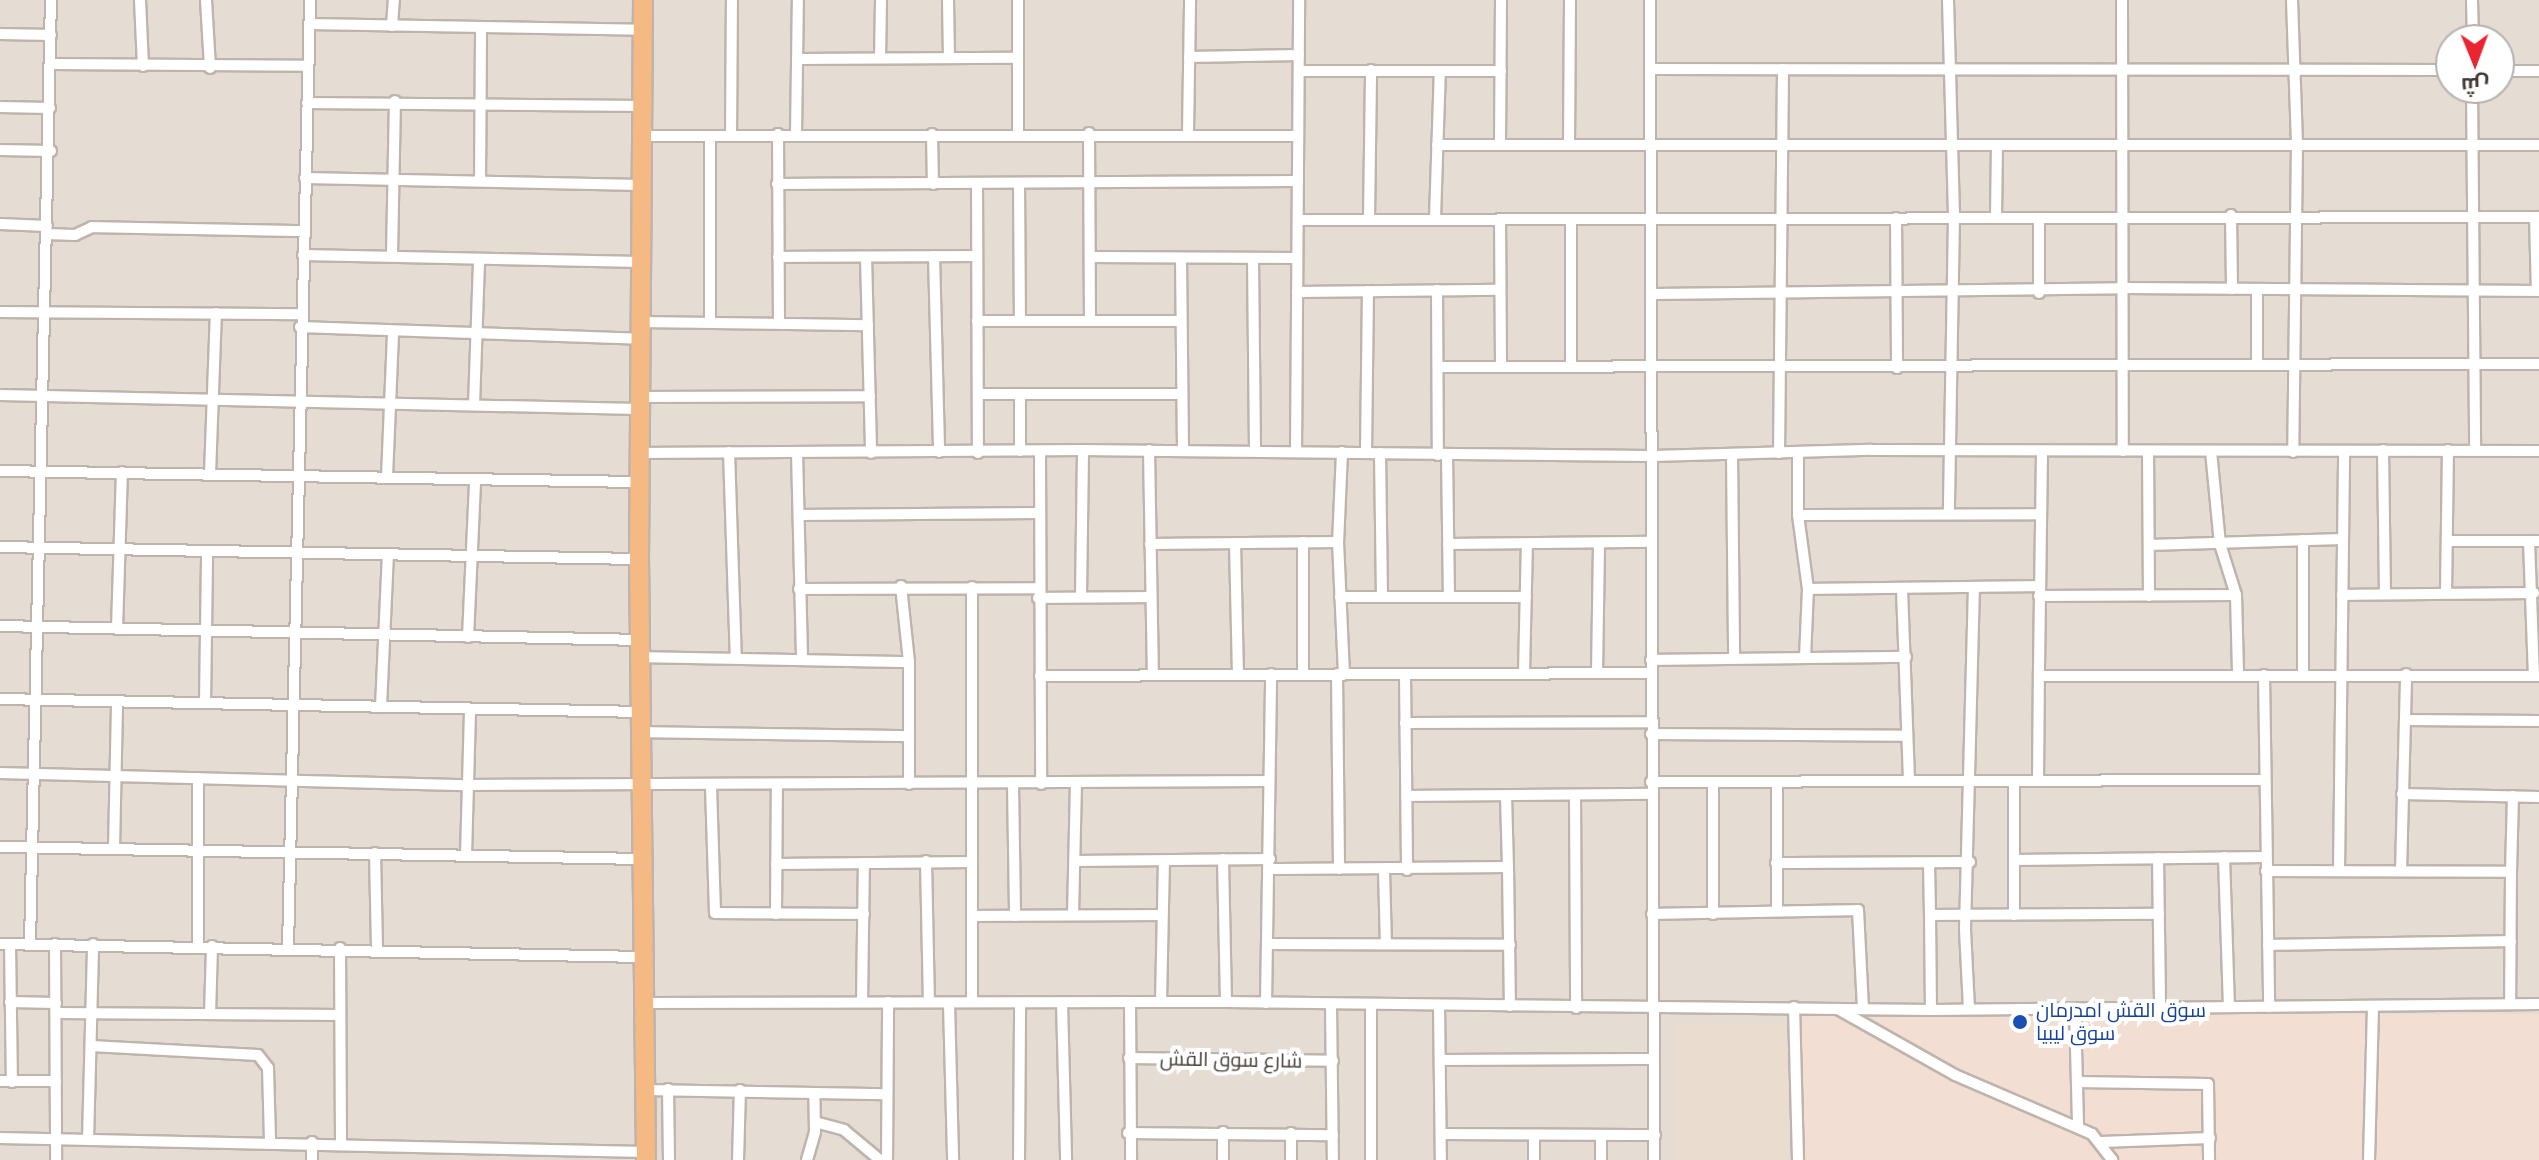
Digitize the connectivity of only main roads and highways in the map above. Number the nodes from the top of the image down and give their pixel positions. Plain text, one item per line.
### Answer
1 (643, 0) edge
2 (646, 1156) edge

1 - 2 highway

